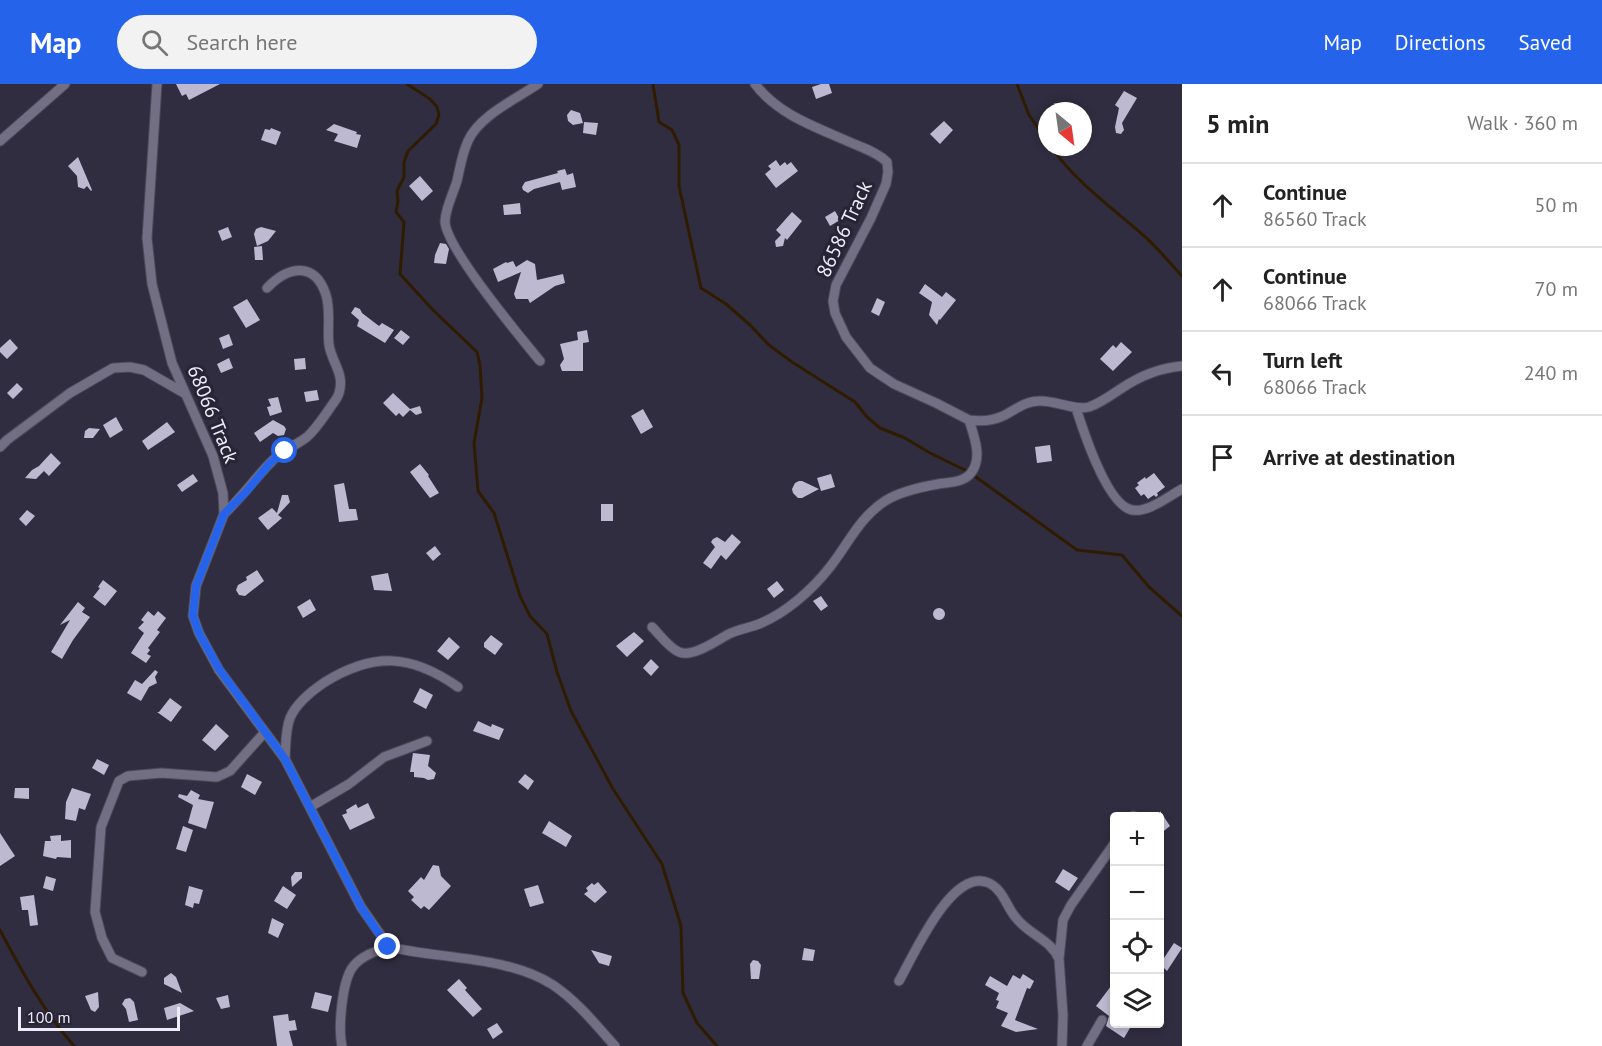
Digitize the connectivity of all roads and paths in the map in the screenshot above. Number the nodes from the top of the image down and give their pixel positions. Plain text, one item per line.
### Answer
1 (65, 84) edge
2 (157, 84) edge
3 (538, 84) edge
4 (755, 84) edge
5 (0, 141) edge
6 (267, 288) dead end
7 (540, 361) dead end
8 (1182, 366) edge
9 (184, 393) junction
10 (1076, 408) junction
11 (969, 420) junction
12 (0, 447) edge
13 (1182, 489) edge
14 (224, 514) junction
15 (652, 627) dead end
16 (458, 687) dead end
17 (265, 732) junction
18 (428, 741) dead end
19 (285, 759) junction
20 (310, 807) junction
21 (1110, 850) edge
22 (388, 947) junction
23 (1059, 959) junction
24 (142, 972) dead end
25 (899, 981) dead end
26 (1102, 1020) dead end
27 (342, 1046) edge
28 (615, 1046) edge
29 (1062, 1046) edge
30 (1087, 1046) edge

1 - 5 street
2 - 9 street, 68066 Track
3 - 7 street
4 - 11 street, 86586 Track
6 - 14 street
8 - 10 street
9 - 12 street
9 - 14 street, 68066 Track
10 - 11 street, 86586 Track
10 - 13 street
11 - 15 street
14 - 17 street, 68066 Track
16 - 19 street
17 - 19 street, 68066 Track
17 - 24 street
18 - 20 street
19 - 20 street, 68066 Track
20 - 22 street, 68066 Track
21 - 23 street
22 - 27 street
22 - 28 street
23 - 25 street
23 - 29 street
26 - 30 street

